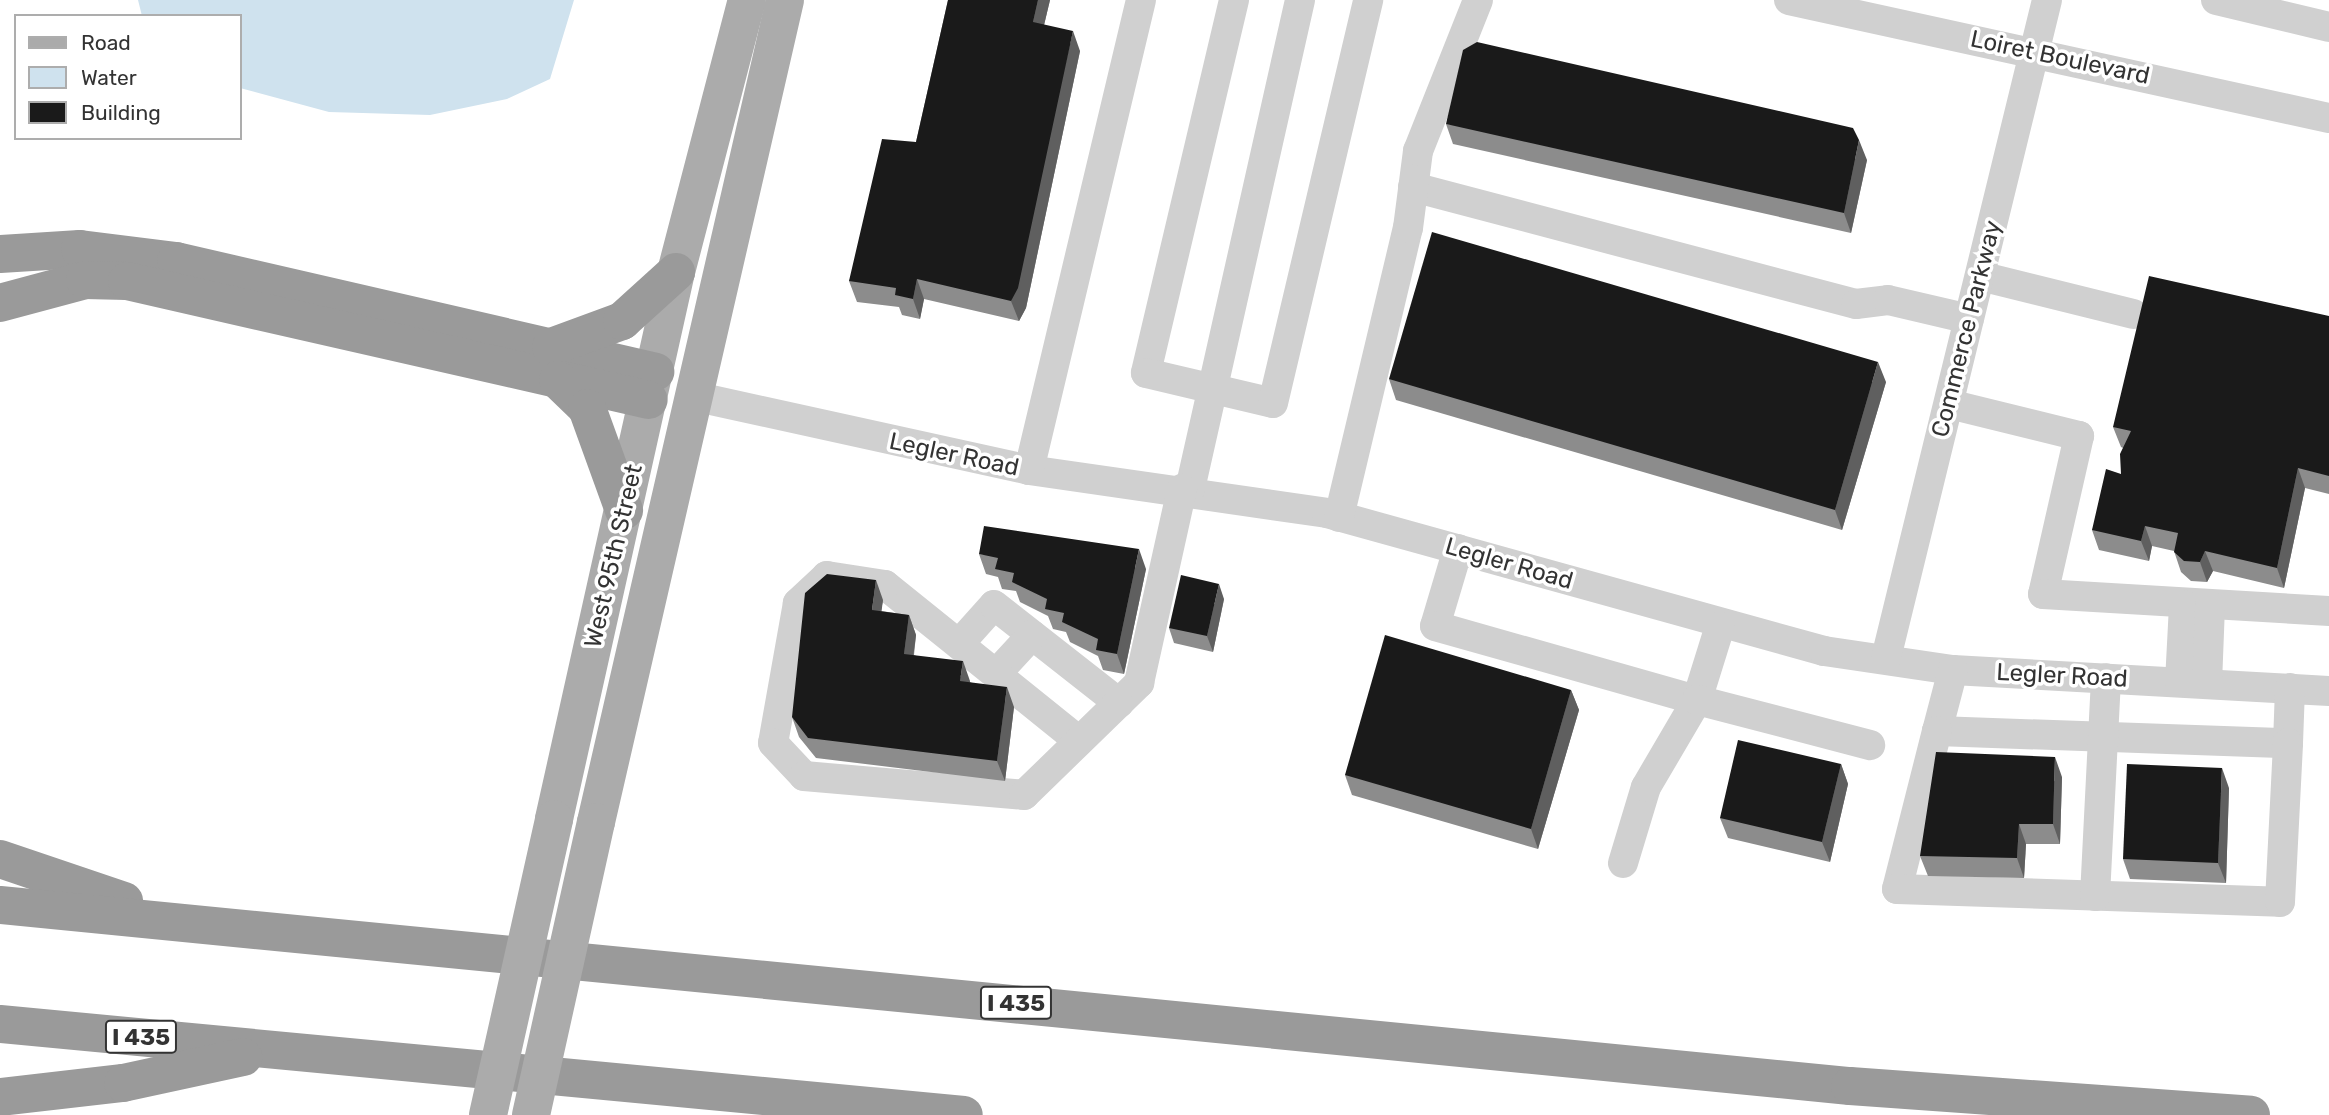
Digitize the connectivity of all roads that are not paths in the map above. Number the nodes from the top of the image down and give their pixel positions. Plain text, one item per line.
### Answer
1 (747, 0) edge
2 (785, 0) edge
3 (1140, 0) edge
4 (1234, 0) edge
5 (1300, 0) edge
6 (1368, 0) edge
7 (1478, 0) edge
8 (1790, 0) edge
9 (2047, 0) edge
10 (2216, 0) edge
11 (2329, 27) edge
12 (2037, 52) junction
13 (2329, 118) edge
14 (1413, 187) junction
15 (0, 254) edge
16 (676, 272) junction
17 (1980, 276) junction
18 (0, 303) edge
19 (2133, 314) dead end
20 (1969, 319) junction
21 (554, 363) junction
22 (652, 386) junction
23 (1213, 389) junction
24 (693, 396) junction
25 (1948, 404) junction
26 (1029, 470) junction
27 (1186, 489) junction
28 (624, 510) junction
29 (1339, 517) junction
30 (1458, 549) junction
31 (2197, 606) junction
32 (2329, 611) edge
33 (1720, 626) junction
34 (1032, 635) junction
35 (959, 644) junction
36 (1886, 658) junction
37 (1954, 670) junction
38 (996, 674) junction
39 (2106, 678) junction
40 (2194, 683) junction
41 (2290, 688) junction
42 (2329, 691) edge
43 (1696, 700) junction
44 (1119, 703) junction
45 (1937, 732) junction
46 (2101, 737) junction
47 (1079, 741) junction
48 (2288, 743) junction
49 (1870, 745) dead end
50 (0, 859) edge
51 (1623, 863) dead end
52 (2095, 896) junction
53 (0, 905) edge
54 (183, 920) junction
55 (0, 1024) edge
56 (282, 1049) junction
57 (0, 1097) edge
58 (488, 1115) edge
59 (531, 1115) edge
60 (964, 1115) edge
61 (2251, 1115) edge

1 - 16 main road, West 95th Street
2 - 24 main road, West 95th Street
3 - 26 street
4 - 23 street
5 - 23 street
6 - 23 street
7 - 14 street
8 - 12 street, Loiret Boulevard
9 - 12 street, Commerce Parkway
10 - 11 street
12 - 13 street, Loiret Boulevard
12 - 17 street, Commerce Parkway
14 - 20 street
14 - 29 street
15 - 21 highway
16 - 21 highway
16 - 22 main road, West 95th Street
17 - 19 street
17 - 20 street, Commerce Parkway
18 - 21 highway
20 - 25 street, Commerce Parkway
21 - 22 highway
21 - 28 highway
22 - 24 main road
22 - 28 main road, West 95th Street
23 - 27 street
24 - 26 street, Legler Road
24 - 59 main road, West 95th Street, bridge
25 - 31 street
25 - 36 street, Commerce Parkway
26 - 27 street, Legler Road
27 - 29 street, Legler Road
27 - 44 street
28 - 58 main road, West 95th Street, bridge
29 - 30 street, Legler Road
30 - 33 street, Legler Road
30 - 43 street
31 - 32 street
31 - 40 street
33 - 36 street, Legler Road
33 - 43 street
34 - 35 street
34 - 38 street
34 - 44 street
35 - 38 street
35 - 47 street
36 - 37 street, Legler Road
37 - 39 street, Legler Road
37 - 45 street
38 - 47 street
39 - 40 street, Legler Road
39 - 46 street
40 - 41 street, Legler Road
41 - 42 street, Legler Road
41 - 48 street
43 - 49 street
43 - 51 street
44 - 47 street
45 - 46 street
45 - 52 street
46 - 48 street
46 - 52 street
48 - 52 street
50 - 54 highway
53 - 54 highway, I 435
54 - 61 highway, I 435
55 - 56 highway, I 435
56 - 57 highway
56 - 60 highway, I 435

